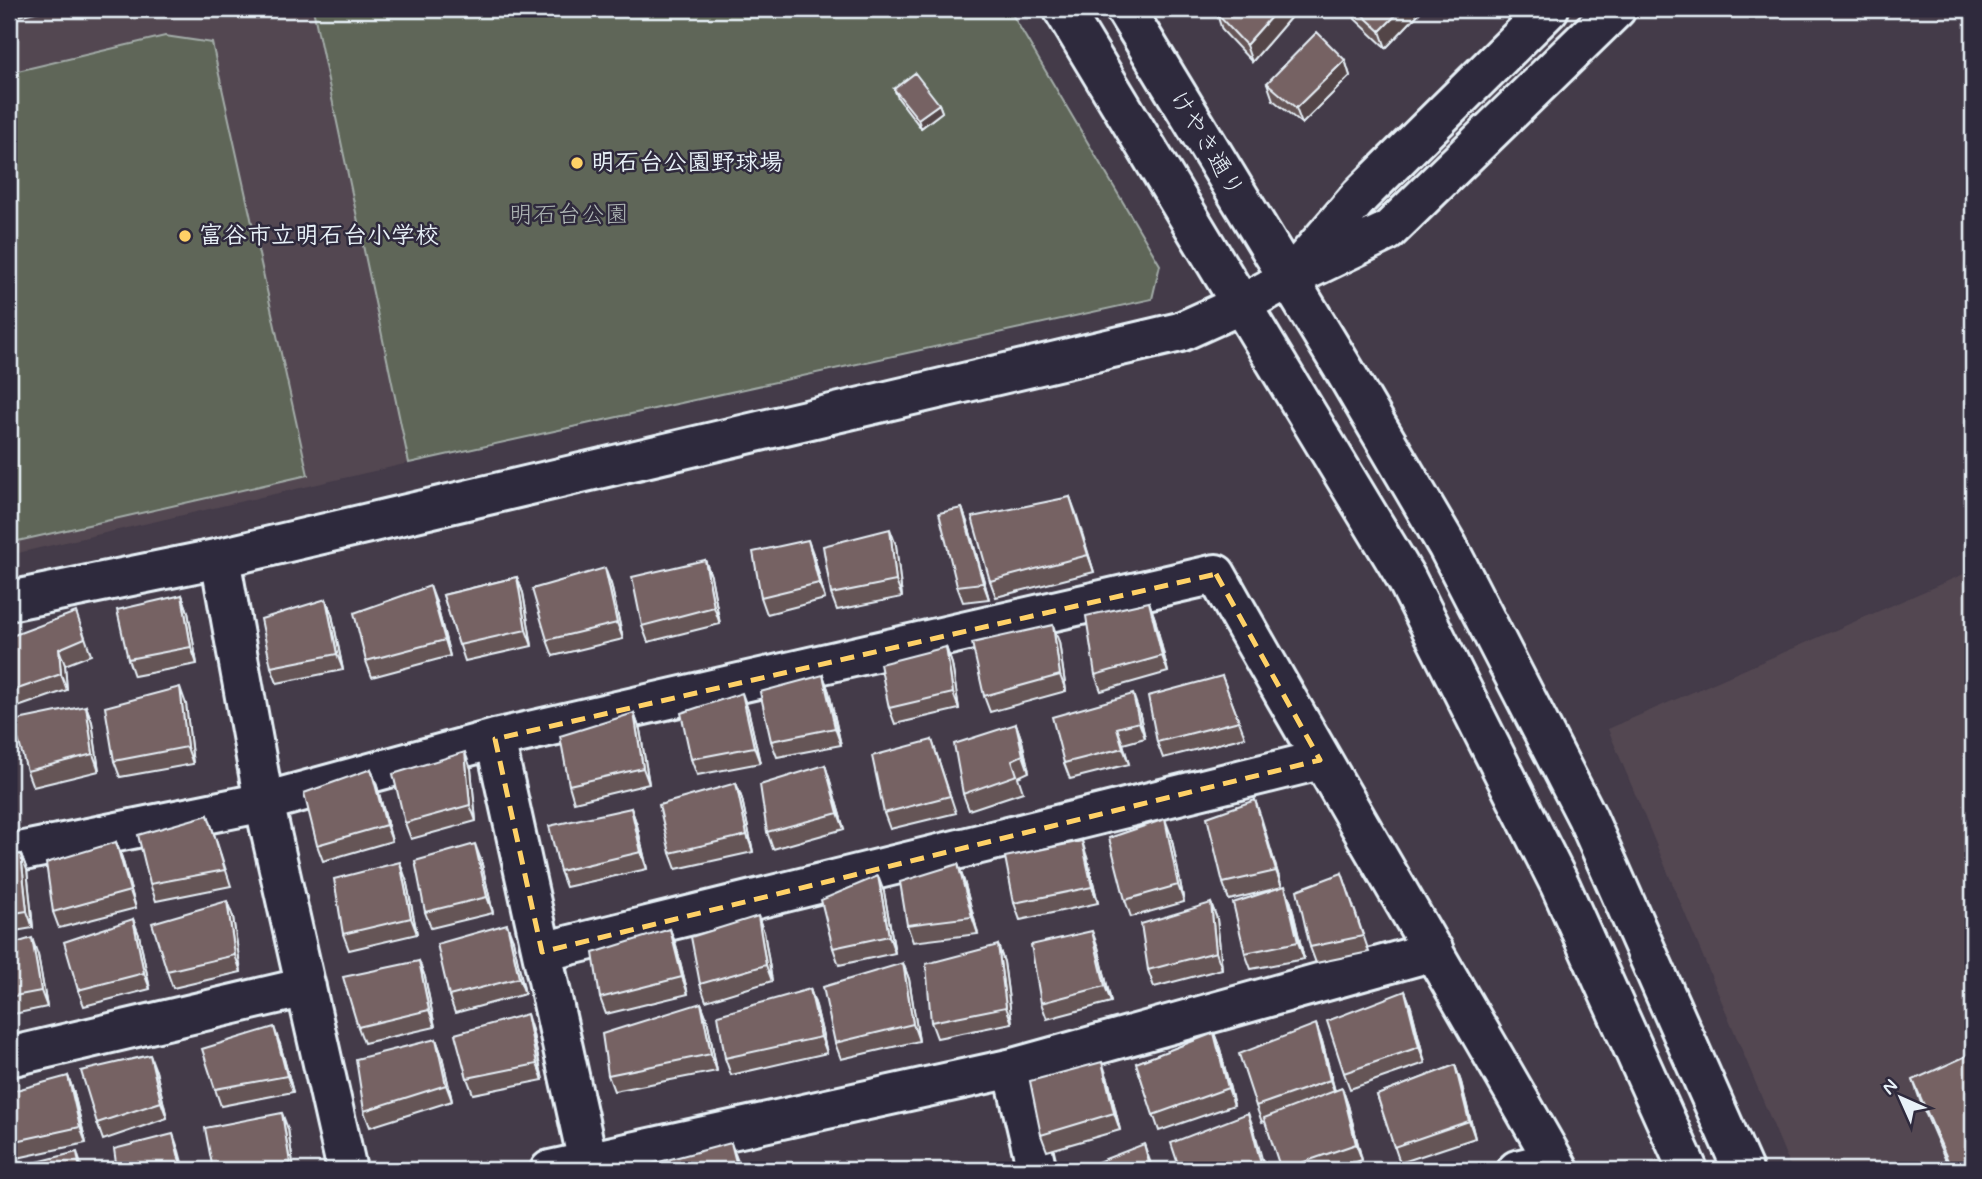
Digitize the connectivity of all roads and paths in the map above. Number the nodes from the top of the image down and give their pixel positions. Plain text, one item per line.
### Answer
1 (1063, 9) edge
2 (1125, 9) edge
3 (1549, 9) edge
4 (1616, 9) edge
5 (1288, 279) junction
6 (1242, 304) junction
7 (220, 558) junction
8 (9, 601) edge
9 (495, 739) junction
10 (1321, 760) junction
11 (264, 802) junction
12 (9, 855) edge
13 (1434, 951) junction
14 (542, 952) junction
15 (306, 987) junction
16 (9, 1057) edge
17 (1013, 1068) junction
18 (588, 1162) junction
19 (1557, 1166) edge
20 (347, 1170) edge
21 (550, 1170) edge
22 (1037, 1170) edge
23 (1517, 1170) edge
24 (1688, 1170) edge
25 (1743, 1170) edge

1 - 6 street
2 - 5 street, けやき通り
3 - 5 street
4 - 5 street
5 - 6 street
5 - 25 street, けやき通り
6 - 7 street
6 - 24 street
7 - 8 street
7 - 11 street
9 - 10 street
9 - 11 street
9 - 14 street
10 - 13 street
10 - 14 street
11 - 12 street
11 - 15 street
13 - 17 street
13 - 19 street
14 - 18 street
15 - 16 street
15 - 20 street
17 - 18 street
17 - 22 street
18 - 21 street
19 - 23 street

